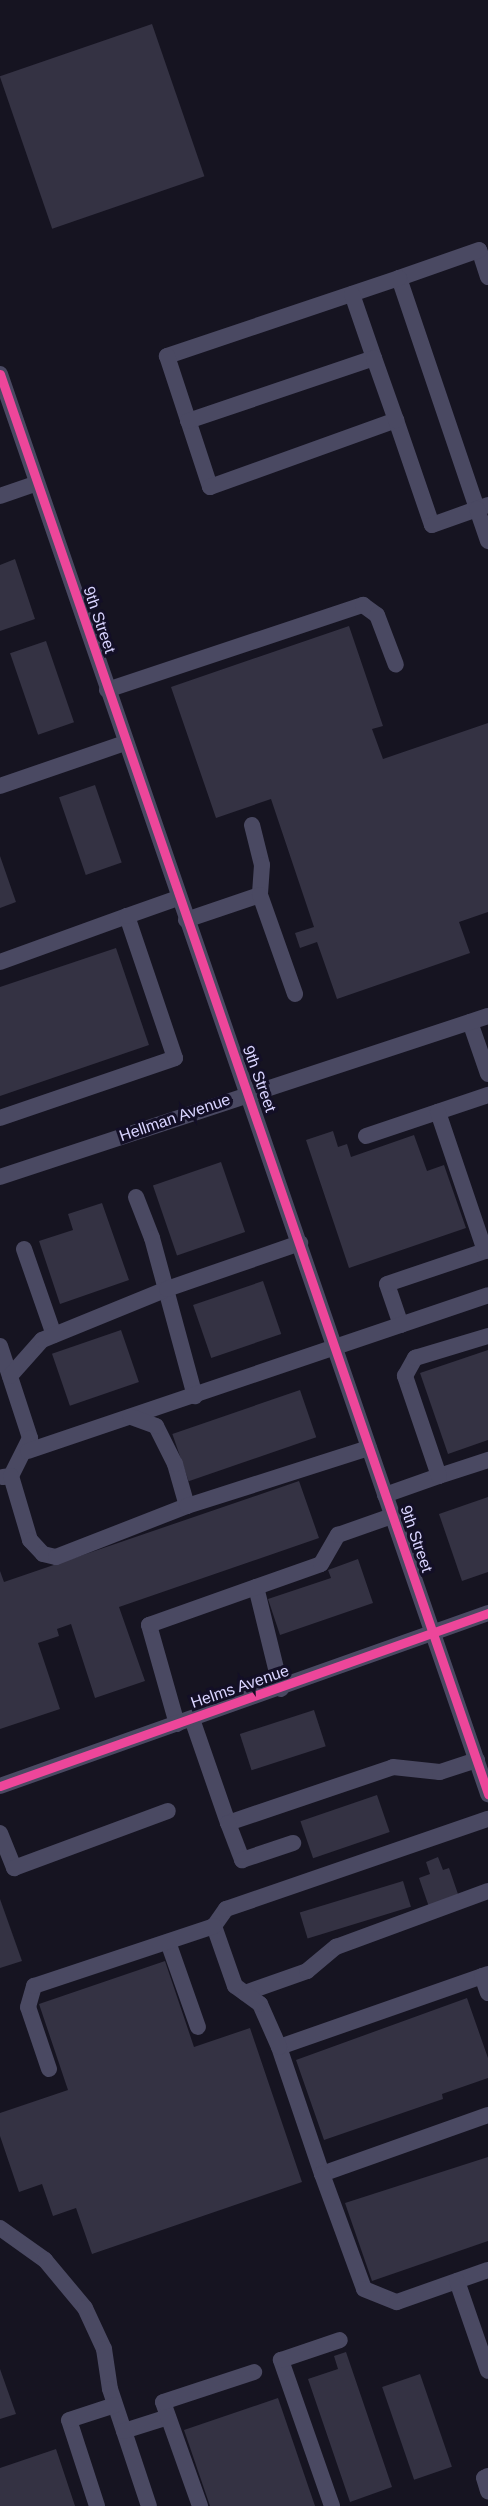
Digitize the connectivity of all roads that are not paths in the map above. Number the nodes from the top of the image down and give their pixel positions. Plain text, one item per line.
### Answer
1 (488, 277) edge
2 (399, 278) junction
3 (352, 294) junction
4 (374, 358) junction
5 (0, 374) edge
6 (396, 420) junction
7 (188, 421) junction
8 (37, 483) junction
9 (0, 496) edge
10 (482, 507) edge
11 (488, 541) edge
12 (396, 665) dead end
13 (107, 690) junction
14 (124, 743) junction
15 (0, 786) edge
16 (252, 825) dead end
17 (260, 895) junction
18 (178, 898) junction
19 (127, 916) junction
20 (186, 920) junction
21 (0, 962) edge
22 (295, 994) dead end
23 (488, 1016) edge
24 (470, 1023) junction
25 (488, 1074) edge
26 (248, 1093) junction
27 (488, 1095) edge
28 (438, 1112) junction
29 (0, 1118) edge
30 (366, 1136) dead end
31 (0, 1178) edge
32 (136, 1197) dead end
33 (300, 1243) junction
34 (24, 1249) dead end
35 (167, 1289) junction
36 (488, 1295) edge
37 (401, 1325) junction
38 (54, 1335) junction
39 (488, 1336) edge
40 (335, 1347) junction
41 (1, 1351) edge
42 (10, 1376) junction
43 (195, 1396) junction
44 (131, 1417) junction
45 (369, 1448) junction
46 (28, 1451) junction
47 (488, 1460) edge
48 (439, 1476) junction
49 (6, 1477) edge
50 (385, 1495) junction
51 (188, 1506) junction
52 (392, 1516) junction
53 (256, 1587) junction
54 (488, 1613) edge
55 (432, 1631) junction
56 (281, 1689) junction
57 (185, 1722) junction
58 (477, 1760) junction
59 (0, 1786) edge
60 (488, 1794) edge
61 (168, 1811) dead end
62 (488, 1819) edge
63 (228, 1823) junction
64 (0, 1833) edge
65 (293, 1843) dead end
66 (488, 1891) edge
67 (214, 1926) junction
68 (168, 1942) junction
69 (485, 1975) edge
70 (245, 1993) junction
71 (488, 1993) edge
72 (198, 2027) dead end
73 (279, 2047) junction
74 (49, 2069) dead end
75 (488, 2115) edge
76 (322, 2174) junction
77 (0, 2228) edge
78 (488, 2270) edge
79 (457, 2281) junction
80 (340, 2340) dead end
81 (488, 2371) edge
82 (254, 2372) dead end
83 (115, 2405) junction
84 (168, 2417) junction
85 (124, 2431) junction
86 (488, 2476) edge
87 (488, 2491) edge
88 (97, 2506) edge
89 (149, 2506) edge
90 (200, 2506) edge
91 (332, 2506) edge

1 - 2 street
2 - 3 street
2 - 10 street
3 - 4 street
3 - 7 street
4 - 6 street
4 - 7 street
5 - 8 street, 9th Street
6 - 7 street
6 - 10 street
8 - 9 street
8 - 13 street, 9th Street
10 - 11 street
12 - 13 street
13 - 14 street, 9th Street
14 - 15 street
14 - 18 street, 9th Street
16 - 17 street
17 - 20 street
17 - 22 street
18 - 19 street
18 - 20 street, 9th Street
19 - 21 street
19 - 29 street
20 - 26 street, 9th Street
23 - 24 street, Hellman Avenue
24 - 25 street
24 - 26 street, Hellman Avenue
26 - 31 street, Hellman Avenue
26 - 33 street, 9th Street
27 - 28 street
28 - 30 street
28 - 37 street
32 - 35 street
33 - 35 street
33 - 40 street, 9th Street
34 - 38 street
35 - 38 street
35 - 43 street
36 - 37 street
37 - 40 street
38 - 42 street
39 - 48 street
40 - 43 street
40 - 45 street, 9th Street
41 - 42 street
42 - 46 street
43 - 44 street
44 - 46 street
44 - 51 street
45 - 50 street, 9th Street
45 - 51 street
46 - 49 street
47 - 48 street
48 - 50 street
49 - 51 street
50 - 52 street, 9th Street
52 - 53 street
52 - 55 street, 9th Street
53 - 56 street
53 - 57 street
54 - 55 street, Helms Avenue
55 - 56 street, Helms Avenue
55 - 58 street, 9th Street
56 - 57 street, Helms Avenue
57 - 59 street, Helms Avenue
57 - 63 street
58 - 60 street, 9th Street
58 - 63 street
61 - 64 street
62 - 67 street
63 - 65 street
66 - 70 street
67 - 68 street
67 - 70 street
68 - 72 street
68 - 74 street
69 - 71 street
69 - 73 street
70 - 73 street
73 - 76 street
75 - 76 street
76 - 79 street
77 - 83 street
78 - 79 street
79 - 81 street
80 - 91 street
82 - 84 street
83 - 85 street
83 - 88 street
84 - 85 street
84 - 90 street
85 - 89 street
86 - 87 street

